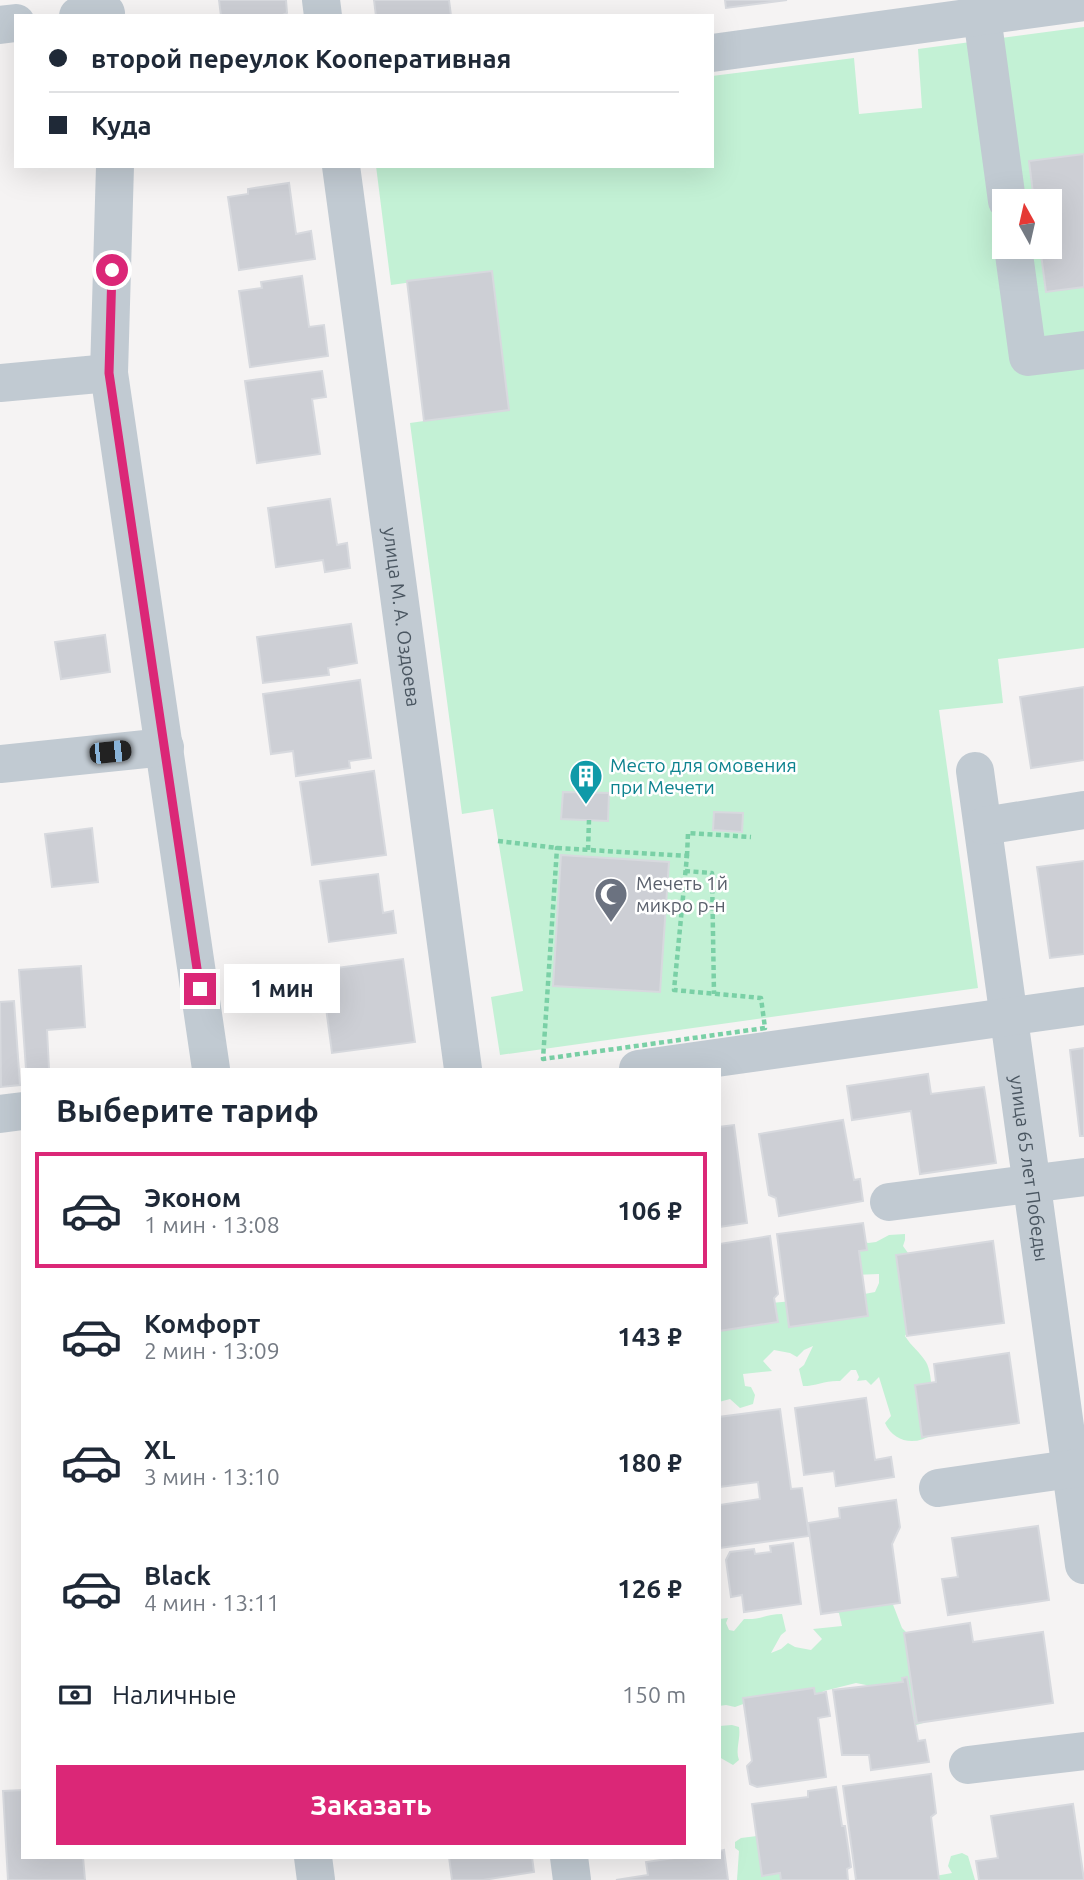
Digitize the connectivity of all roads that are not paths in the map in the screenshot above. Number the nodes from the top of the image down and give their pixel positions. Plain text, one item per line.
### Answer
1 (1084, 2) edge
2 (886, 14) edge
3 (982, 16) junction
4 (714, 53) edge
5 (115, 168) edge
6 (341, 168) edge
7 (1005, 189) edge
8 (1015, 259) edge
9 (1084, 350) edge
10 (109, 373) junction
11 (0, 383) edge
12 (165, 747) junction
13 (0, 764) edge
14 (975, 771) dead end
15 (1084, 810) edge
16 (984, 826) junction
17 (1084, 1006) edge
18 (1009, 1017) junction
19 (211, 1068) edge
20 (463, 1068) edge
21 (645, 1068) edge
22 (21, 1111) edge
23 (0, 1114) edge
24 (1084, 1177) edge
25 (1032, 1184) junction
26 (889, 1202) dead end
27 (1077, 1468) edge
28 (937, 1488) dead end
29 (1084, 1565) edge
30 (1084, 1751) edge
31 (968, 1765) dead end
32 (313, 1859) edge
33 (569, 1859) edge
34 (316, 1880) edge
35 (572, 1880) edge

1 - 3 street
2 - 3 street
2 - 4 street
3 - 7 street
5 - 10 street
6 - 20 street, улица М. А. Оздоева
8 - 9 street
10 - 11 street
10 - 12 street
12 - 13 street
12 - 19 street
14 - 16 street, улица 65 лет Победы
15 - 16 street
16 - 18 street, улица 65 лет Победы
17 - 18 street
18 - 21 street
18 - 25 street, улица 65 лет Победы
22 - 23 street
24 - 25 street
25 - 26 street
25 - 27 street, улица 65 лет Победы
27 - 28 street
27 - 29 street, улица 65 лет Победы
30 - 31 street
32 - 34 street
33 - 35 street

